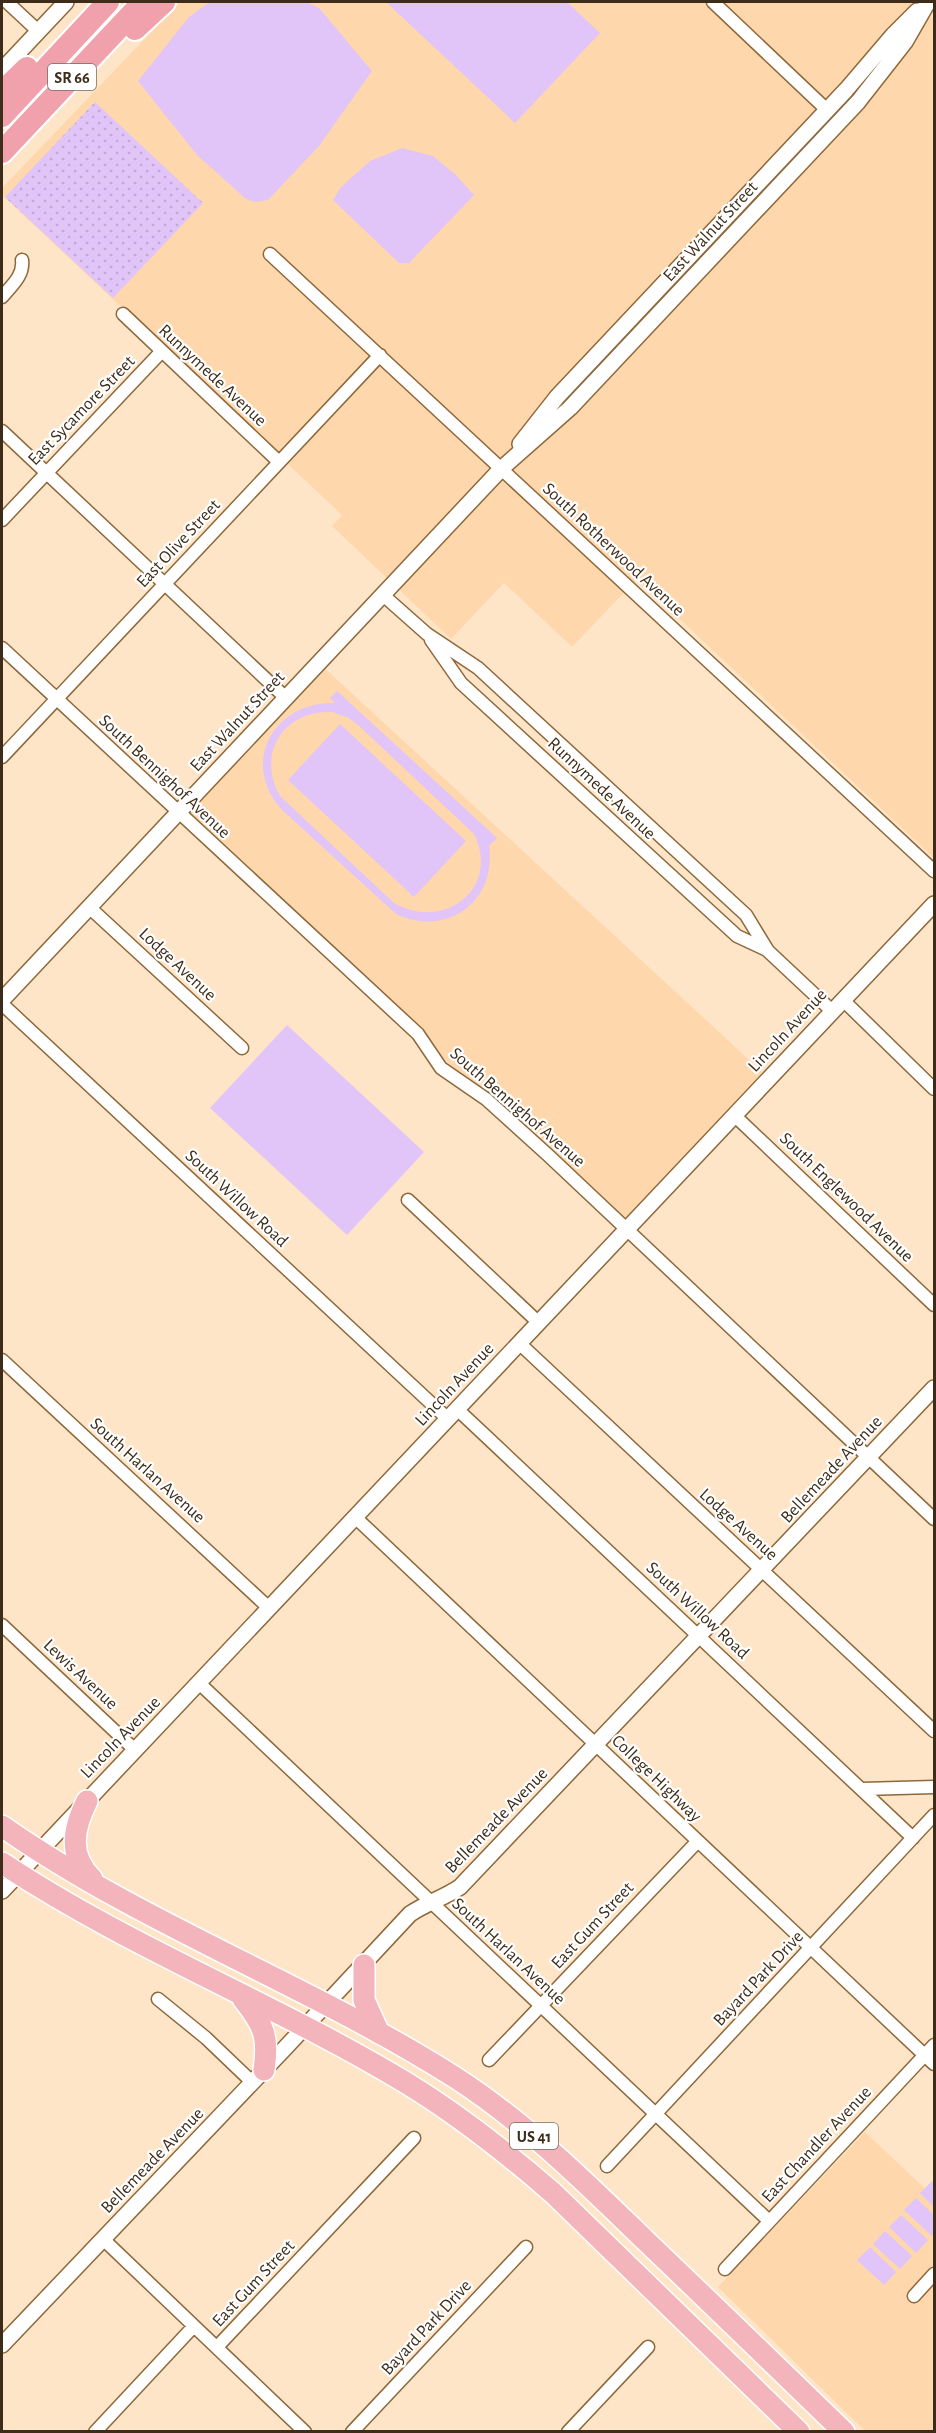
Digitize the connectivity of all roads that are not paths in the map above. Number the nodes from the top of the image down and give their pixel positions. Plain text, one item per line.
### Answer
1 (7, 2) edge
2 (66, 2) edge
3 (107, 2) edge
4 (143, 2) edge
5 (164, 2) edge
6 (712, 2) edge
7 (928, 2) edge
8 (934, 7) edge
9 (37, 30) junction
10 (2, 70) edge
11 (2, 92) edge
12 (827, 110) junction
13 (37, 115) junction
14 (2, 116) edge
15 (2, 152) edge
16 (270, 254) dead end
17 (22, 260) dead end
18 (2, 297) edge
19 (123, 314) dead end
20 (162, 351) junction
21 (380, 355) junction
22 (2, 431) edge
23 (279, 462) junction
24 (501, 469) junction
25 (46, 473) junction
26 (2, 520) edge
27 (165, 583) junction
28 (383, 595) junction
29 (427, 634) junction
30 (2, 648) edge
31 (56, 698) junction
32 (286, 698) junction
33 (2, 757) edge
34 (178, 813) junction
35 (934, 871) edge
36 (934, 904) edge
37 (89, 907) junction
38 (768, 951) junction
39 (2, 1002) edge
40 (837, 1006) junction
41 (242, 1048) dead end
42 (934, 1089) edge
43 (734, 1115) junction
44 (408, 1200) dead end
45 (627, 1229) junction
46 (934, 1305) edge
47 (539, 1323) junction
48 (519, 1343) junction
49 (2, 1360) edge
50 (934, 1388) edge
51 (452, 1414) junction
52 (869, 1457) junction
53 (355, 1517) junction
54 (934, 1518) edge
55 (763, 1569) junction
56 (269, 1608) junction
57 (2, 1625) edge
58 (699, 1636) junction
59 (199, 1683) junction
60 (934, 1731) edge
61 (596, 1745) junction
62 (135, 1750) junction
63 (934, 1787) edge
64 (862, 1789) junction
65 (87, 1801) junction
66 (934, 1815) edge
67 (2, 1826) edge
68 (913, 1838) junction
69 (697, 1842) junction
70 (39, 1851) junction
71 (10, 1868) edge
72 (99, 1885) junction
73 (2, 1891) edge
74 (431, 1902) junction
75 (811, 1948) junction
76 (364, 1965) junction
77 (238, 1994) junction
78 (158, 1999) dead end
79 (325, 2005) junction
80 (541, 2006) junction
81 (304, 2028) junction
82 (379, 2033) junction
83 (934, 2045) edge
84 (925, 2055) junction
85 (489, 2060) dead end
86 (934, 2064) edge
87 (258, 2076) junction
88 (654, 2114) junction
89 (414, 2139) dead end
90 (607, 2166) dead end
91 (768, 2220) junction
92 (103, 2239) junction
93 (526, 2247) dead end
94 (724, 2269) dead end
95 (934, 2274) edge
96 (914, 2296) dead end
97 (713, 2305) junction
98 (194, 2326) junction
99 (692, 2327) junction
100 (2, 2345) edge
101 (648, 2347) dead end
102 (217, 2348) junction
103 (94, 2432) edge
104 (305, 2432) edge
105 (352, 2432) edge
106 (568, 2432) edge
107 (799, 2432) edge
108 (844, 2432) edge

1 - 9 street
2 - 9 street
3 - 11 highway
3 - 14 highway, SR 66
4 - 13 highway, SR 66
5 - 13 highway
6 - 12 street
7 - 8 street
7 - 12 street, East Walnut Street
7 - 24 street, East Walnut Street
9 - 10 street
12 - 24 street, East Walnut Street
13 - 15 highway, SR 66
16 - 21 street, South Rotherwood Avenue
17 - 18 street
19 - 20 street, Runnymede Avenue
20 - 23 street, Runnymede Avenue
20 - 25 street, East Sycamore Street
21 - 23 street, East Olive Street
21 - 24 street, South Rotherwood Avenue
22 - 25 street
23 - 27 street, East Olive Street
24 - 28 street, East Walnut Street
24 - 35 street, South Rotherwood Avenue
25 - 26 street, East Sycamore Street
25 - 27 street
27 - 31 street, East Olive Street
27 - 32 street
28 - 29 street, Runnymede Avenue
28 - 32 street, East Walnut Street
29 - 38 street, Runnymede Avenue
29 - 38 street, Runnymede Avenue
30 - 31 street, South Bennighof Avenue
31 - 33 street, East Olive Street
31 - 34 street, South Bennighof Avenue
32 - 34 street, East Walnut Street
34 - 37 street, East Walnut Street
34 - 45 street, South Bennighof Avenue
36 - 40 street, Lincoln Avenue
37 - 39 street, East Walnut Street
37 - 41 street, Lodge Avenue
38 - 40 street, Runnymede Avenue
39 - 51 street, South Willow Road
40 - 42 street, Runnymede Avenue
40 - 43 street, Lincoln Avenue
43 - 45 street, Lincoln Avenue
43 - 46 street, South Englewood Avenue
44 - 47 street
45 - 47 street, Lincoln Avenue
45 - 52 street, South Bennighof Avenue
47 - 48 street, Lincoln Avenue
48 - 51 street, Lincoln Avenue
48 - 55 street, Lodge Avenue
49 - 56 street, South Harlan Avenue
50 - 52 street, Bellemeade Avenue
51 - 53 street, Lincoln Avenue
51 - 58 street, South Willow Road
52 - 54 street, South Bennighof Avenue
52 - 55 street, Bellemeade Avenue
53 - 56 street, Lincoln Avenue
53 - 61 street, College Highway
55 - 58 street, Bellemeade Avenue
55 - 60 street, Lodge Avenue
56 - 59 street, Lincoln Avenue
57 - 62 street, Lewis Avenue
58 - 61 street, Bellemeade Avenue
58 - 64 street, South Willow Road
59 - 62 street, Lincoln Avenue
59 - 74 street, South Harlan Avenue
61 - 69 street, College Highway
61 - 74 street, Bellemeade Avenue
62 - 65 street, Lincoln Avenue
63 - 64 street
64 - 68 street, South Willow Road
65 - 70 street, Lincoln Avenue
65 - 72 highway
66 - 68 street, Bayard Park Drive
67 - 70 highway, US 41
68 - 75 street, Bayard Park Drive
69 - 75 street, College Highway
69 - 80 street, East Gum Street
70 - 71 street, Lincoln Avenue
70 - 72 highway, US 41
71 - 73 street, Lincoln Avenue
71 - 77 highway, US 41
72 - 79 highway, US 41
74 - 76 street, Bellemeade Avenue
74 - 80 street, South Harlan Avenue
75 - 84 street, College Highway
75 - 88 street, Bayard Park Drive
76 - 79 street, Bellemeade Avenue
76 - 82 highway
77 - 81 highway, US 41
77 - 87 highway
78 - 87 street
79 - 81 street, Bellemeade Avenue
79 - 82 highway, US 41
80 - 85 street, East Gum Street
80 - 88 street, South Harlan Avenue
81 - 87 street, Bellemeade Avenue
81 - 99 highway, US 41
82 - 97 highway, US 41
83 - 84 street, East Chandler Avenue
84 - 86 street, College Highway
84 - 91 street, East Chandler Avenue
87 - 92 street, Bellemeade Avenue
88 - 90 street, Bayard Park Drive
88 - 91 street, South Harlan Avenue
89 - 102 street, East Gum Street
91 - 94 street, East Chandler Avenue
92 - 98 street
92 - 100 street, Bellemeade Avenue
93 - 105 street, Bayard Park Drive
95 - 96 street
97 - 99 highway
97 - 108 highway, US 41
98 - 102 street
98 - 103 street, East Gum Street
99 - 107 highway, US 41
101 - 106 street
102 - 104 street

